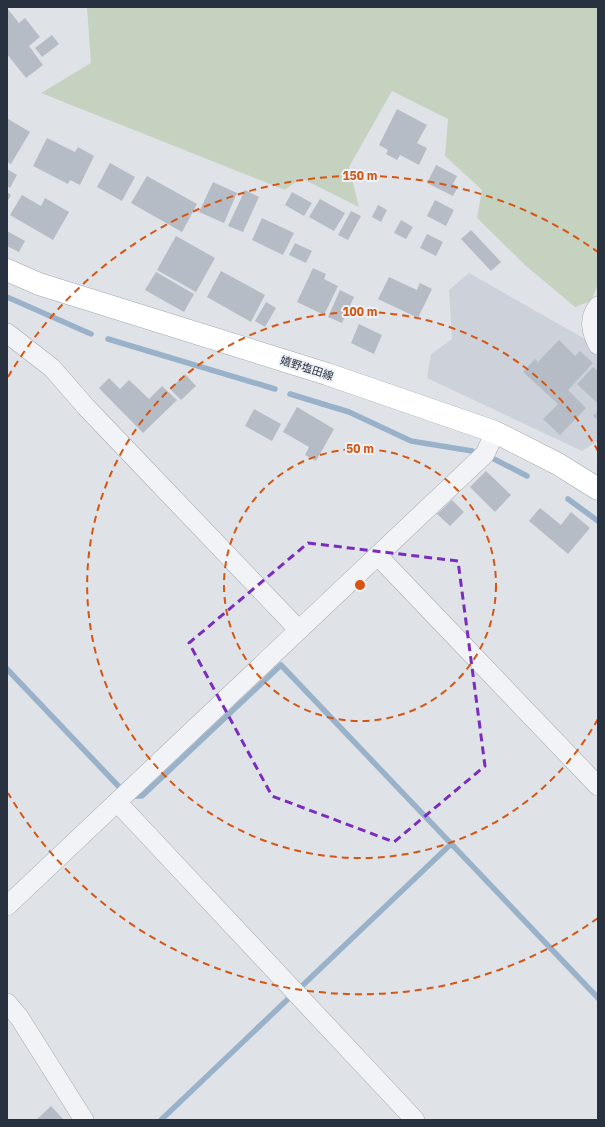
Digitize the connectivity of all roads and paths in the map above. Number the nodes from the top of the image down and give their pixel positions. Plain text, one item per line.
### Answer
1 (7, 270) edge
2 (598, 306) edge
3 (7, 333) edge
4 (598, 345) edge
5 (495, 432) junction
6 (598, 489) edge
7 (378, 556) junction
8 (300, 630) junction
9 (598, 786) edge
10 (125, 795) junction
11 (7, 906) edge
12 (7, 1003) edge
13 (84, 1120) edge
14 (415, 1120) edge

1 - 5 main road, 嬉野塩田線
2 - 4 street
3 - 8 street
5 - 6 main road, 嬉野塩田線
5 - 7 street
7 - 8 street
7 - 9 street
8 - 10 street
10 - 11 street
10 - 14 street
12 - 13 street

